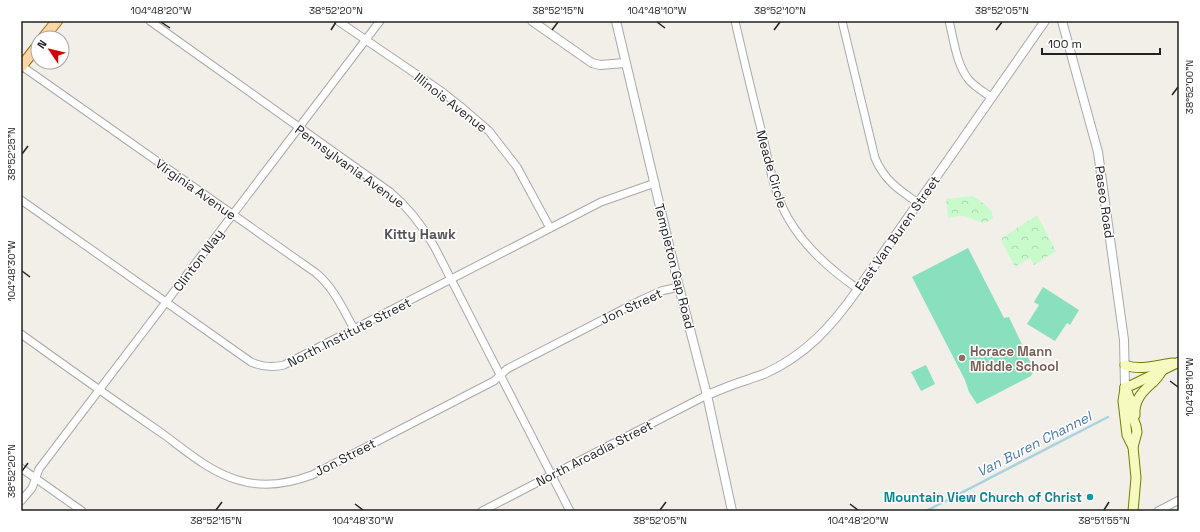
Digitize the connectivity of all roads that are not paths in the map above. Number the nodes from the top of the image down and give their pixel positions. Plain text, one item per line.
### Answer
1 (57, 21) edge
2 (150, 21) edge
3 (338, 21) edge
4 (380, 21) edge
5 (532, 21) edge
6 (616, 21) edge
7 (735, 21) edge
8 (842, 21) edge
9 (949, 21) edge
10 (1045, 21) edge
11 (1062, 21) edge
12 (50, 30) edge
13 (366, 40) junction
14 (30, 55) edge
15 (626, 63) junction
16 (22, 65) edge
17 (991, 97) junction
18 (300, 128) junction
19 (655, 183) junction
20 (21, 200) edge
21 (918, 203) junction
22 (232, 215) junction
23 (550, 228) junction
24 (451, 280) junction
25 (679, 287) junction
26 (858, 289) junction
27 (166, 302) junction
28 (354, 329) junction
29 (21, 334) edge
30 (1179, 362) edge
31 (1125, 365) junction
32 (1162, 371) junction
33 (500, 375) junction
34 (1125, 387) junction
35 (99, 390) junction
36 (707, 395) junction
37 (1136, 426) junction
38 (1133, 447) junction
39 (21, 468) edge
40 (552, 475) junction
41 (35, 478) junction
42 (1179, 500) edge
43 (21, 501) edge
44 (730, 510) edge
45 (82, 511) edge
46 (482, 511) edge
47 (570, 511) edge
48 (1133, 511) edge
49 (1158, 511) edge

1 - 12 main road
2 - 18 street, Pennsylvania Avenue
3 - 13 street, Illinois Avenue
4 - 13 street, Clinton Way
5 - 15 street
6 - 15 street, Templeton Gap Road
7 - 26 street, Meade Circle
8 - 21 street
9 - 17 street
10 - 17 street, East Van Buren Street
11 - 31 street, Paseo Road
13 - 18 street, Clinton Way
13 - 23 street, Illinois Avenue
14 - 16 main road
15 - 19 street, Templeton Gap Road
16 - 22 street, Virginia Avenue
17 - 21 street, East Van Buren Street
18 - 22 street, Clinton Way
18 - 24 street, Pennsylvania Avenue
19 - 23 street, North Institute Street
19 - 25 street, Templeton Gap Road
20 - 27 street, North Institute Street
21 - 26 street, East Van Buren Street
22 - 27 street, Clinton Way
22 - 28 street, Virginia Avenue
23 - 24 street, North Institute Street
24 - 28 street, North Institute Street
24 - 33 street, Pennsylvania Avenue
25 - 33 street, Jon Street
25 - 36 street, Templeton Gap Road
26 - 36 street, East Van Buren Street
27 - 28 street, North Institute Street
27 - 35 street, Clinton Way
29 - 35 street, Jon Street
30 - 31 main road
30 - 32 main road
31 - 34 street, Paseo Road
32 - 34 main road
32 - 37 main road
33 - 35 street, Jon Street
33 - 40 street, Pennsylvania Avenue
34 - 37 main road, Paseo Road
34 - 38 main road, Paseo Road
35 - 41 street, Clinton Way
36 - 40 street, North Arcadia Street
36 - 44 street, Templeton Gap Road
37 - 38 main road, Paseo Road
38 - 48 main road, Paseo Road
39 - 41 street
40 - 46 street, North Arcadia Street
40 - 47 street, Pennsylvania Avenue
41 - 43 street, Clinton Way
41 - 45 street
42 - 49 street

